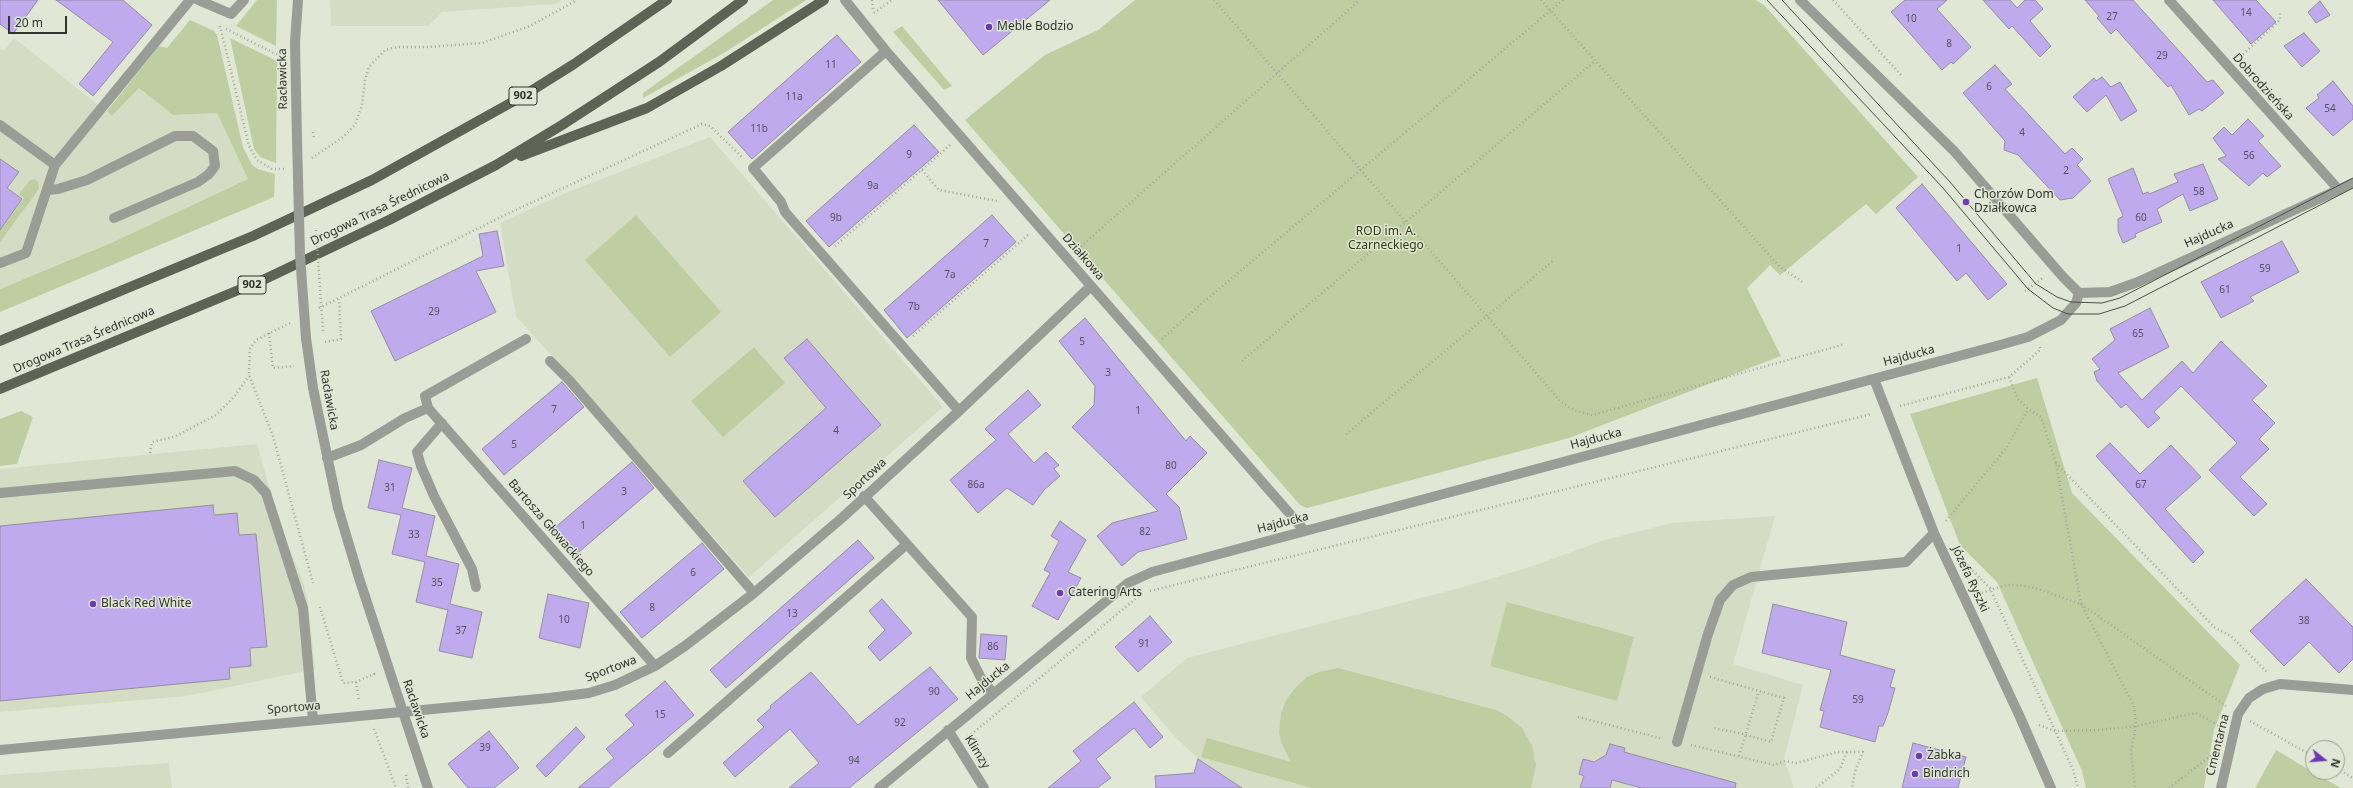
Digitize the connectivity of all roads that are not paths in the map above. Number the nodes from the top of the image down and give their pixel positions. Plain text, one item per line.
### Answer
1 (190, 0) edge
2 (198, 0) edge
3 (244, 0) edge
4 (298, 0) edge
5 (667, 0) edge
6 (743, 0) edge
7 (824, 0) edge
8 (844, 0) edge
9 (1800, 0) edge
10 (2169, 0) edge
11 (886, 51) junction
12 (0, 124) edge
13 (55, 165) junction
14 (496, 165) junction
15 (2353, 183) edge
16 (47, 190) junction
17 (2338, 190) junction
18 (114, 218) dead end
19 (0, 264) edge
20 (1091, 286) junction
21 (2079, 293) junction
22 (526, 339) dead end
23 (0, 341) edge
24 (550, 361) dead end
25 (1874, 379) junction
26 (0, 389) edge
27 (428, 408) junction
28 (959, 411) junction
29 (442, 422) junction
30 (327, 458) junction
31 (0, 493) edge
32 (864, 496) junction
33 (1304, 530) junction
34 (1934, 533) junction
35 (907, 544) junction
36 (476, 587) dead end
37 (754, 593) junction
38 (655, 666) junction
39 (2353, 690) edge
40 (994, 693) junction
41 (404, 710) junction
42 (313, 720) junction
43 (948, 730) junction
44 (1676, 742) dead end
45 (0, 750) edge
46 (668, 753) dead end
47 (428, 788) edge
48 (879, 788) edge
49 (984, 788) edge
50 (2051, 788) edge
51 (2221, 788) edge

1 - 13 street
2 - 3 street
4 - 30 street, Racławicka, bridge
5 - 23 main road, 902
6 - 14 main road, Drogowa Trasa Średnicowa / 902
7 - 14 main road
8 - 11 street, Działkowa
9 - 21 street
10 - 17 street, Dobrodzieńska
11 - 20 street, Działkowa
11 - 28 street
12 - 13 street
13 - 16 street
14 - 26 main road, Drogowa Trasa Średnicowa / 902
15 - 17 street, Hajducka
16 - 18 street
16 - 19 street
17 - 21 street, Hajducka
20 - 28 street, Sportowa
20 - 33 street, Działkowa
21 - 25 street, Hajducka
22 - 27 street
24 - 37 street
25 - 33 street, Hajducka
25 - 34 street, Józefa Ryszki
27 - 29 street, Bartosza Głowackiego
27 - 30 street
28 - 32 street, Sportowa
29 - 36 street
29 - 38 street, Bartosza Głowackiego
30 - 41 street, Racławicka
31 - 42 street
32 - 35 street
32 - 37 street, Sportowa
33 - 40 street, Hajducka
34 - 44 street
34 - 50 street, Józefa Ryszki
35 - 40 street
35 - 46 street
37 - 38 street, Sportowa
38 - 41 street, Sportowa
39 - 51 street, Cmentarna
40 - 43 street, Hajducka
41 - 42 street, Sportowa
41 - 47 street, Racławicka
42 - 45 street, Sportowa
43 - 48 street, Hajducka
43 - 49 street, Klimzy

